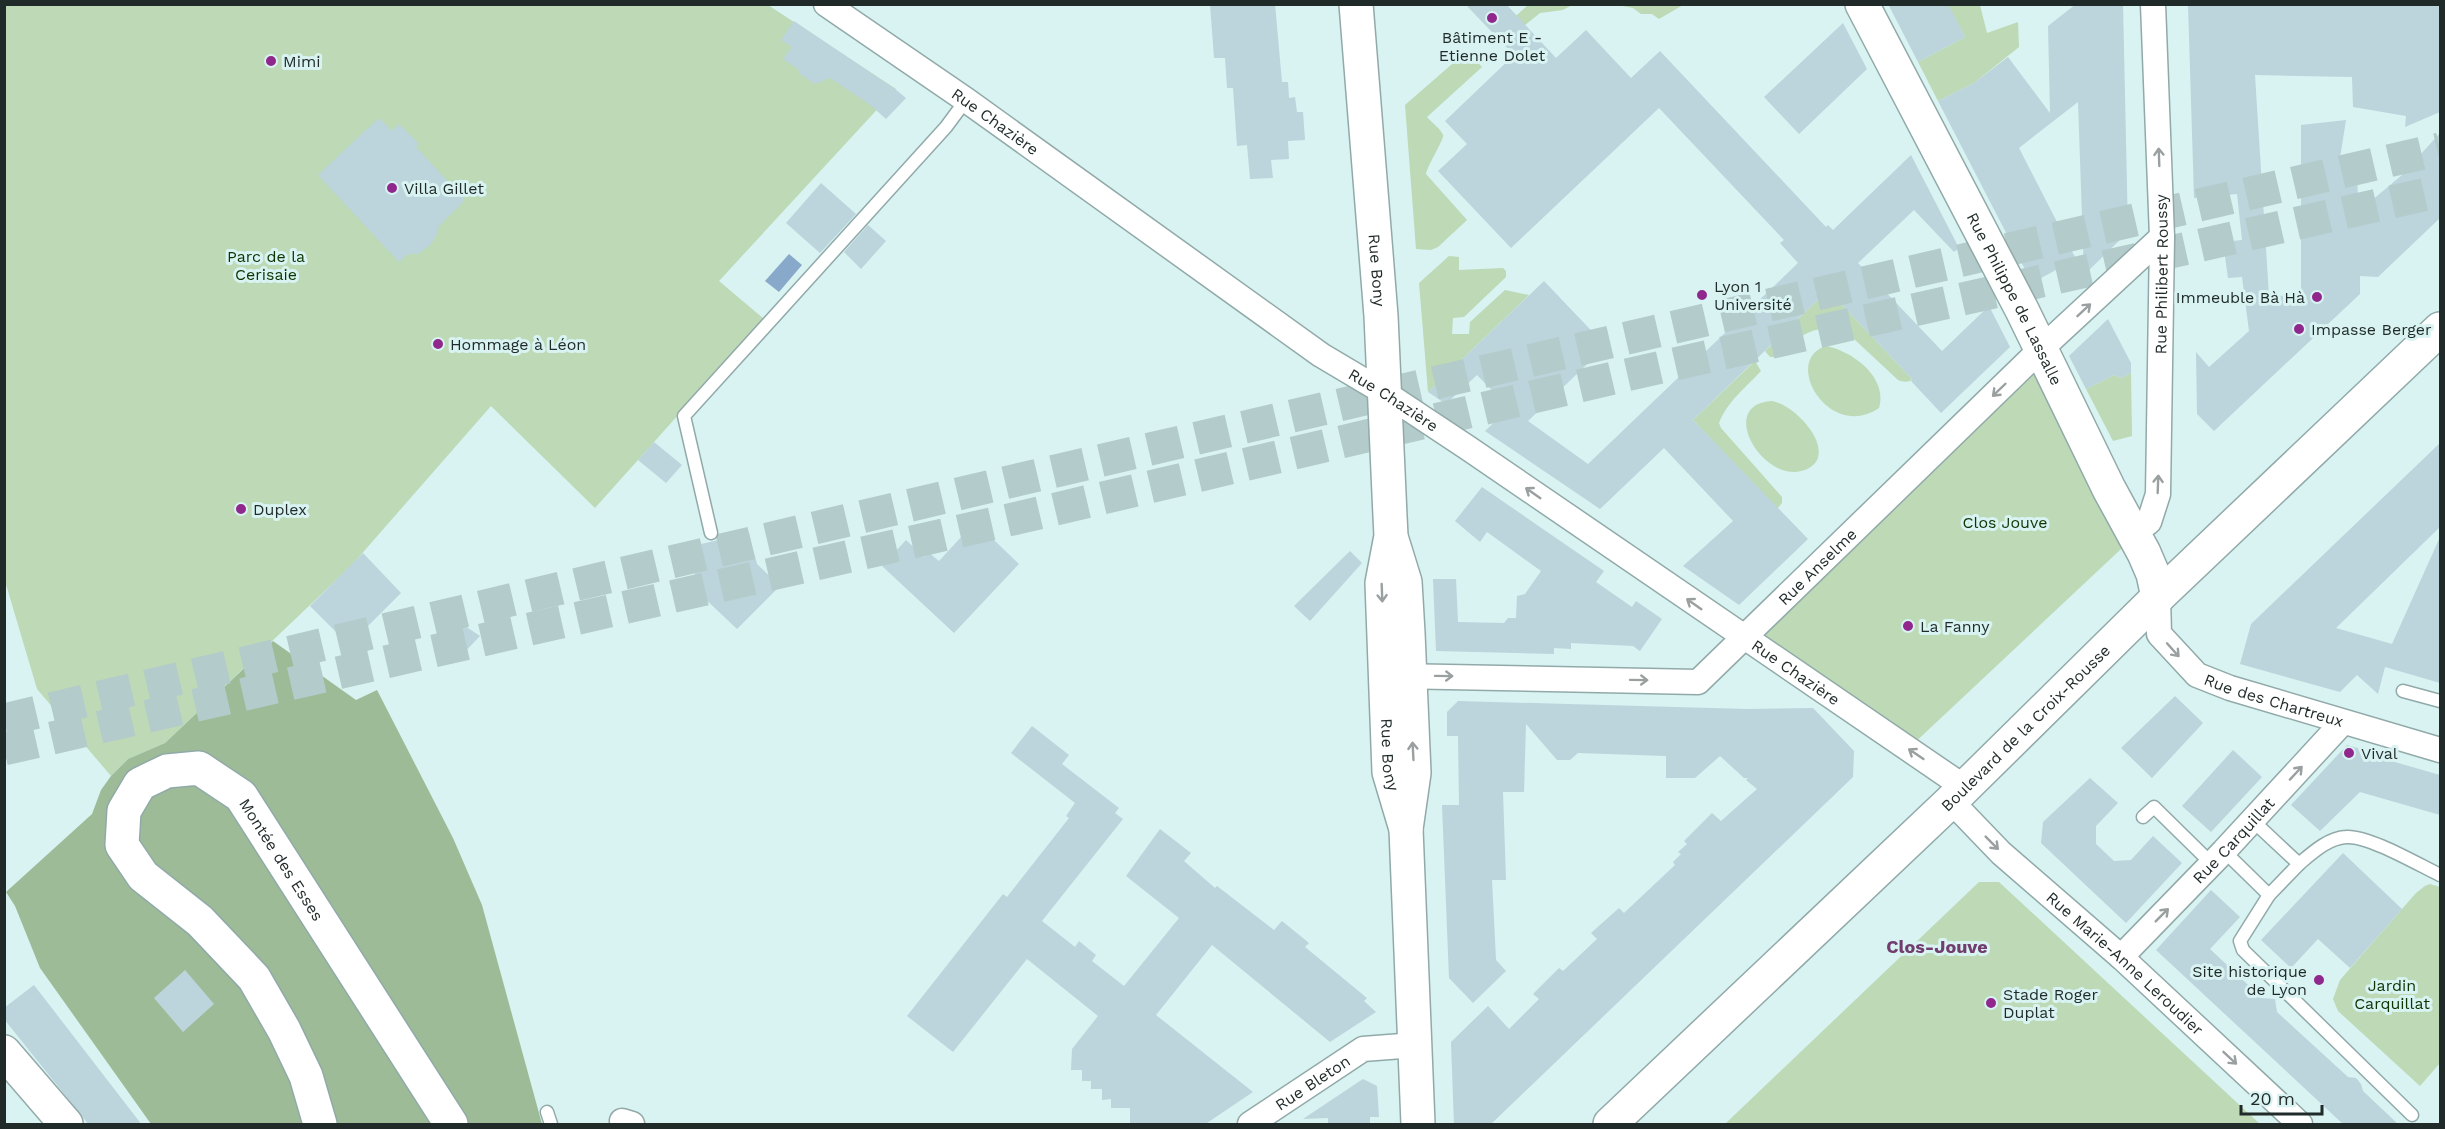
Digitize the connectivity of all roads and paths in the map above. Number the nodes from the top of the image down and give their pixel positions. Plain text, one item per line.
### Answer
1 (826, 4) edge
2 (1356, 4) edge
3 (1862, 4) edge
4 (2152, 4) edge
5 (966, 100) junction
6 (2162, 237) junction
7 (2440, 329) edge
8 (2041, 349) junction
9 (1384, 393) junction
10 (2133, 532) junction
11 (711, 533) dead end
12 (2158, 597) junction
13 (1742, 637) junction
14 (1398, 676) junction
15 (2403, 691) dead end
16 (2440, 701) edge
17 (2343, 722) junction
18 (2440, 750) edge
19 (1957, 794) junction
20 (2143, 817) dead end
21 (2253, 821) junction
22 (2218, 858) junction
23 (2299, 864) junction
24 (2440, 875) edge
25 (2269, 895) junction
26 (2121, 957) junction
27 (1415, 1045) junction
28 (4, 1052) edge
29 (2412, 1115) dead end
30 (66, 1125) edge
31 (320, 1125) edge
32 (451, 1125) edge
33 (1250, 1125) edge
34 (1418, 1125) edge
35 (1610, 1125) edge
36 (2300, 1125) edge

1 - 5 street, Rue Chazière
2 - 9 main road, Rue Bony
3 - 8 main road, Rue Philippe de Lassalle
6 -> 4 street, Rue Philibert Roussy
5 - 9 street, Rue Chazière
5 - 11 lane
8 -> 6 street, Rue Anselme
10 -> 6 street, Rue Philibert Roussy
7 - 12 main road, Boulevard de la Croix-Rousse
8 - 10 main road, Rue Philippe de Lassalle
8 -> 13 street, Rue Anselme
13 -> 9 street, Rue Chazière
9 - 14 main road, Rue Bony
10 - 12 main road, Rue Philippe de Lassalle
12 -> 17 street, Rue des Chartreux
12 - 19 main road, Boulevard de la Croix-Rousse
14 -> 13 street, Rue Anselme
19 -> 13 street, Rue Chazière
14 - 27 main road, Rue Bony
15 - 16 lane
17 - 18 street, Rue des Chartreux
21 -> 17 street, Rue Carquillat
19 -> 26 street, Rue Marie-Anne Leroudier
19 - 35 main road, Boulevard de la Croix-Rousse
20 - 22 lane
21 - 22 street, Rue Carquillat
21 - 23 lane
22 - 25 lane
26 -> 22 street, Rue Carquillat
23 - 24 lane
23 - 25 lane
25 - 29 lane
26 -> 36 street, Rue Marie-Anne Leroudier
27 - 33 street, Rue Bleton
27 - 34 main road, Rue Bony
28 - 30 main road
31 - 32 main road, Montée des Esses

